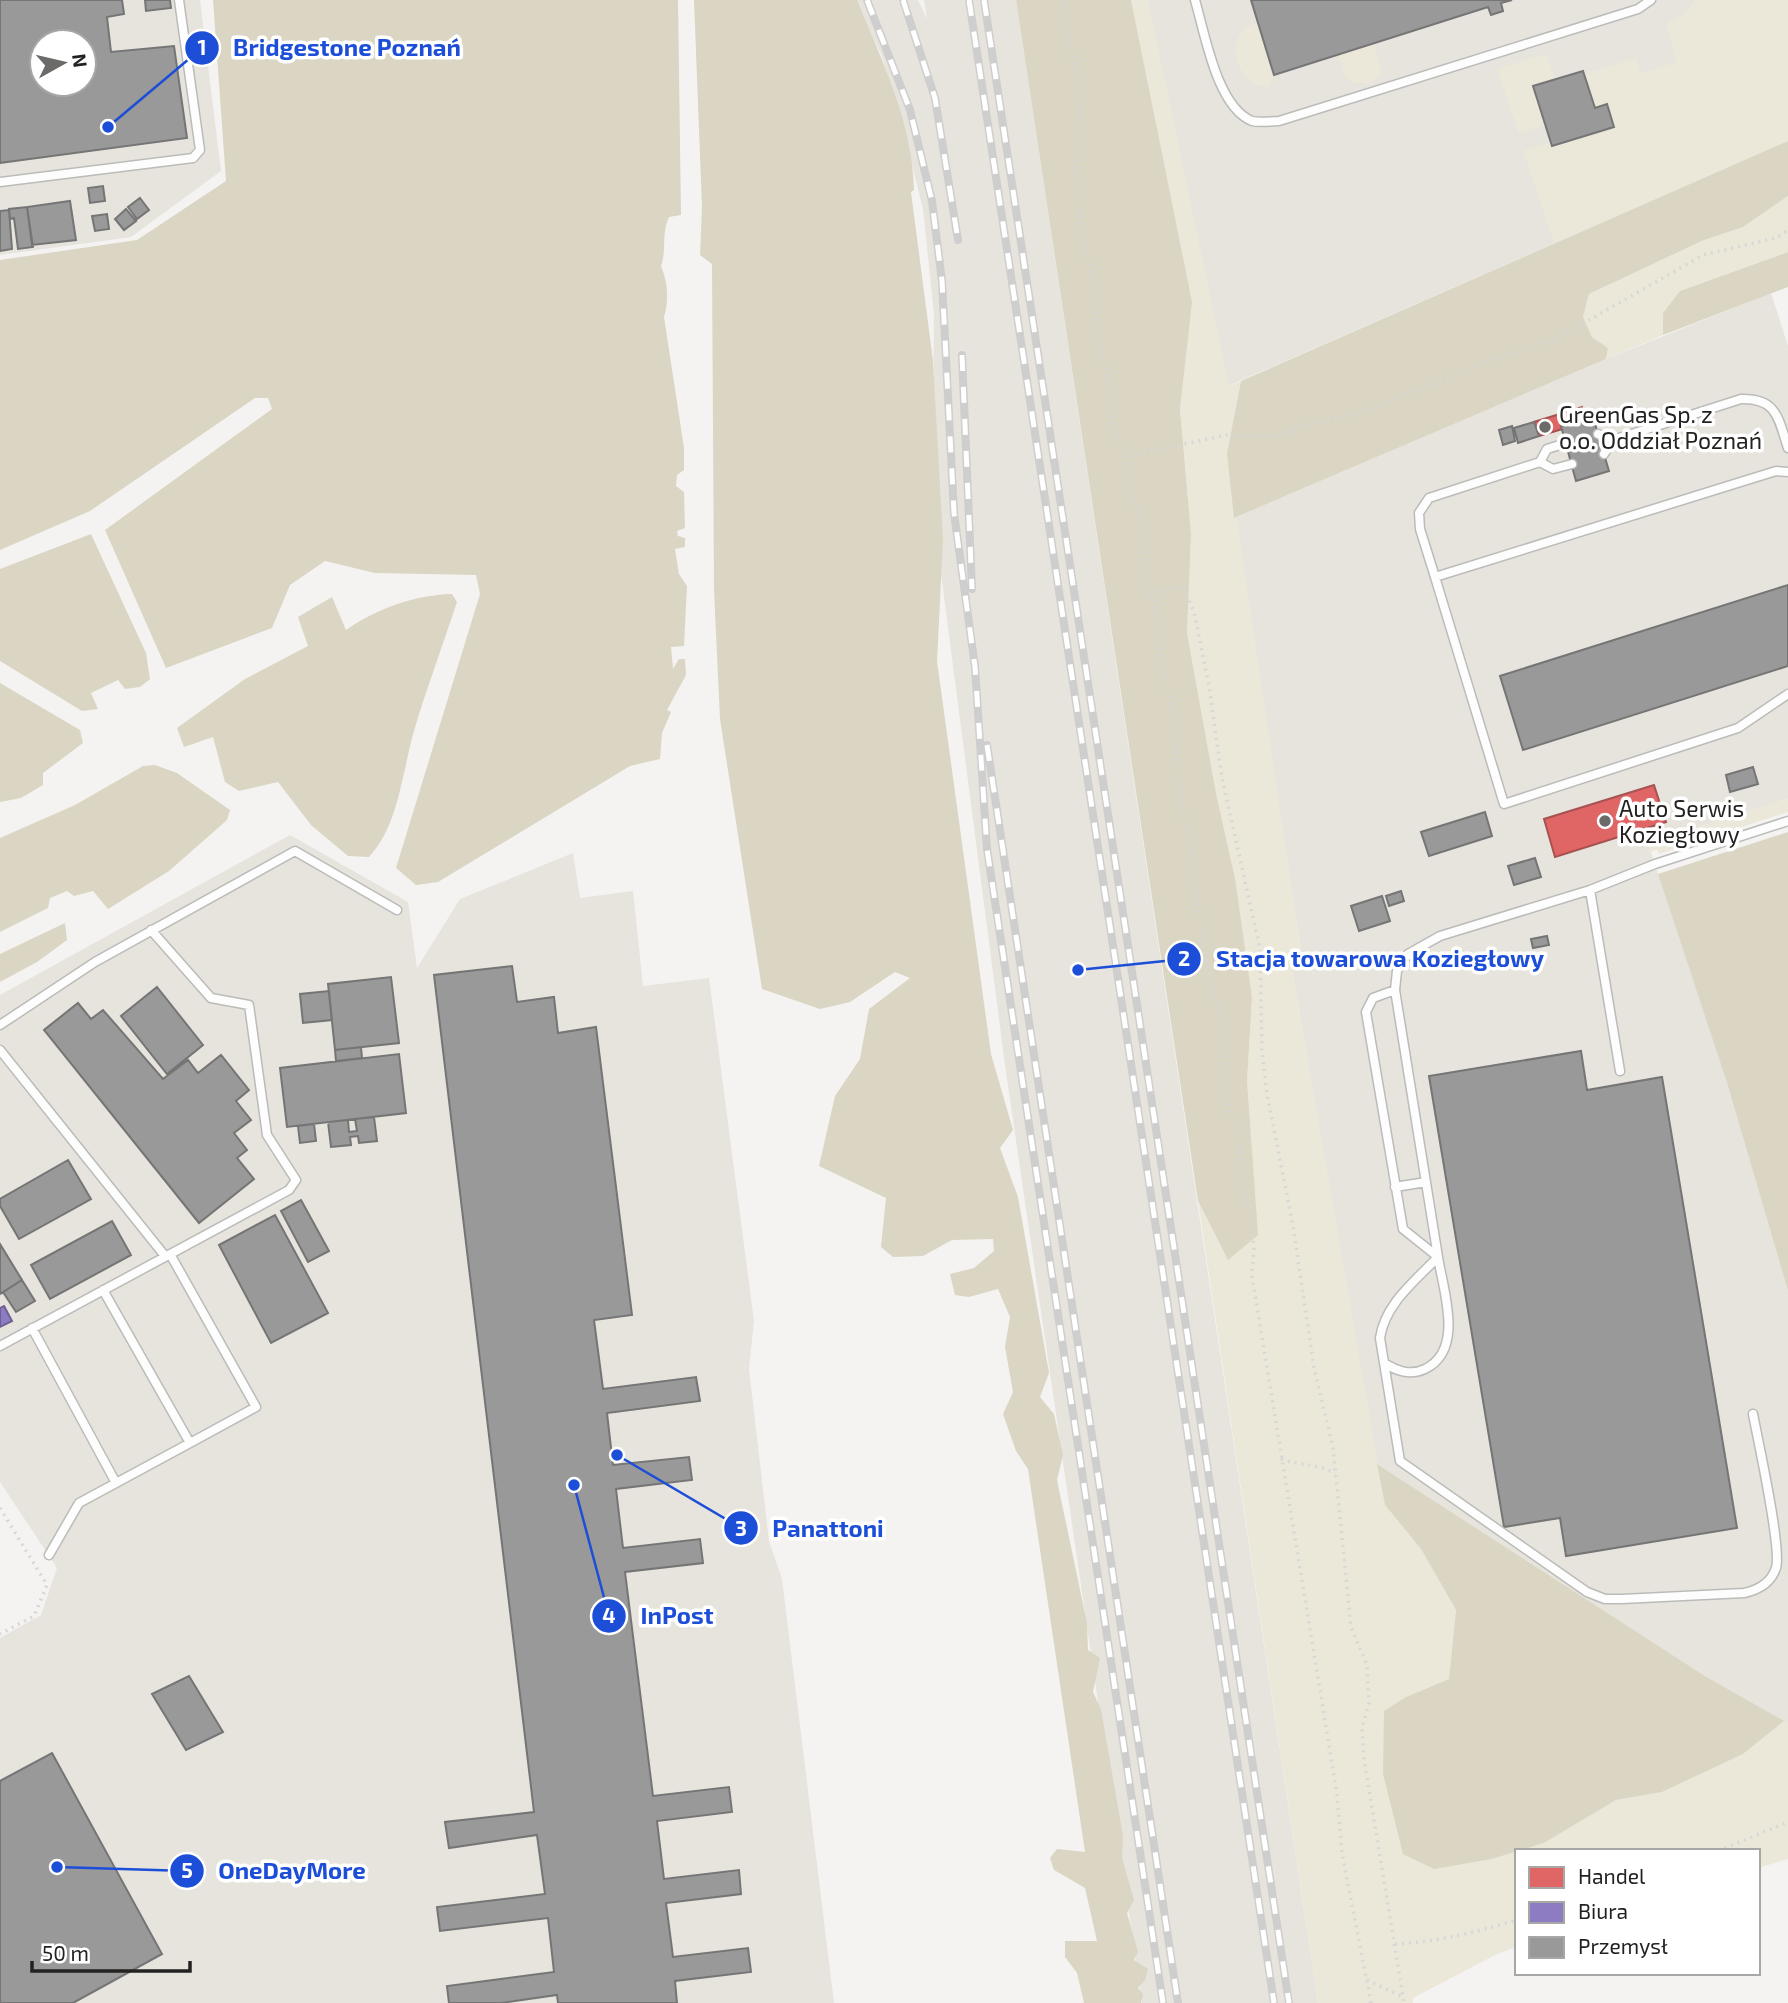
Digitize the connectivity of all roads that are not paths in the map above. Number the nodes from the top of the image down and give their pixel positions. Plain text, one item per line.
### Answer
1 (178, 0) edge
2 (1195, 0) edge
3 (1651, 0) edge
4 (0, 182) edge
5 (1598, 434) dead end
6 (1613, 440) junction
7 (1566, 443) dead end
8 (1788, 448) edge
9 (1604, 454) dead end
10 (1539, 462) junction
11 (1572, 464) dead end
12 (1788, 472) edge
13 (1435, 577) junction
14 (1788, 694) edge
15 (1788, 821) edge
16 (1590, 890) junction
17 (397, 910) dead end
18 (151, 930) junction
19 (1395, 990) junction
20 (0, 1025) edge
21 (0, 1050) edge
22 (1620, 1071) dead end
23 (1426, 1182) junction
24 (1395, 1187) junction
25 (167, 1255) junction
26 (1438, 1257) junction
27 (103, 1290) junction
28 (32, 1328) junction
29 (0, 1346) edge
30 (1384, 1363) junction
31 (1753, 1414) dead end
32 (190, 1443) junction
33 (116, 1483) junction
34 (49, 1555) dead end

1 - 4 lane
2 - 3 lane
5 - 6 lane
6 - 8 lane
6 - 9 lane
7 - 10 lane
10 - 11 lane
10 - 13 lane
12 - 13 lane
13 - 14 lane
15 - 16 lane
16 - 19 lane
16 - 22 lane
17 - 18 lane
18 - 20 lane
18 - 25 lane
19 - 23 lane
19 - 24 lane
21 - 25 lane
23 - 24 lane
23 - 26 lane
24 - 26 lane
25 - 27 lane
25 - 32 lane
26 - 30 lane
26 - 30 lane
27 - 28 lane
27 - 32 lane
28 - 29 lane
28 - 33 lane
30 - 31 lane
32 - 33 lane
33 - 34 lane

